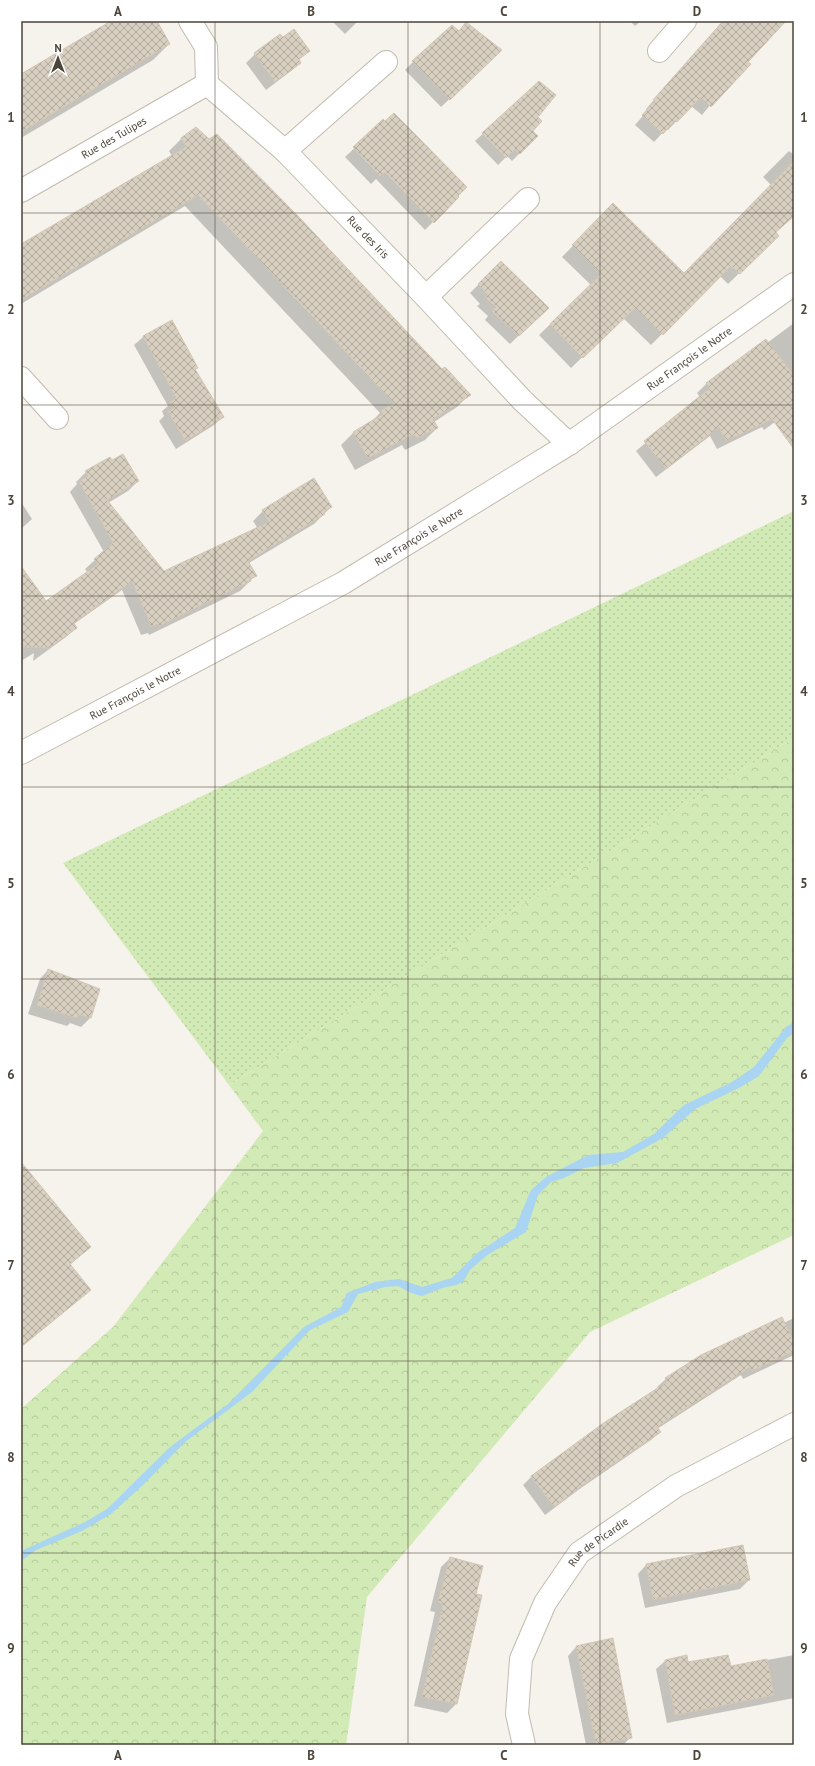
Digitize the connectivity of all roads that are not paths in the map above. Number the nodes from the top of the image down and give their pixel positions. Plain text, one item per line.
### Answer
1 (190, 21) edge
2 (685, 21) edge
3 (659, 51) dead end
4 (386, 62) dead end
5 (207, 84) junction
6 (285, 151) junction
7 (21, 191) edge
8 (528, 199) dead end
9 (794, 284) edge
10 (426, 297) junction
11 (21, 378) edge
12 (57, 418) dead end
13 (569, 444) junction
14 (21, 753) edge
15 (794, 1424) edge
16 (524, 1745) edge

1 - 5 street
2 - 3 street
4 - 6 street
5 - 6 street, Rue des Iris
5 - 7 street, Rue des Tulipes
6 - 10 street, Rue des Iris
8 - 10 street
9 - 13 street, Rue François le Notre
10 - 13 street, Rue des Iris
11 - 12 street
13 - 14 street, Rue François le Notre
15 - 16 street, Rue de Picardie

